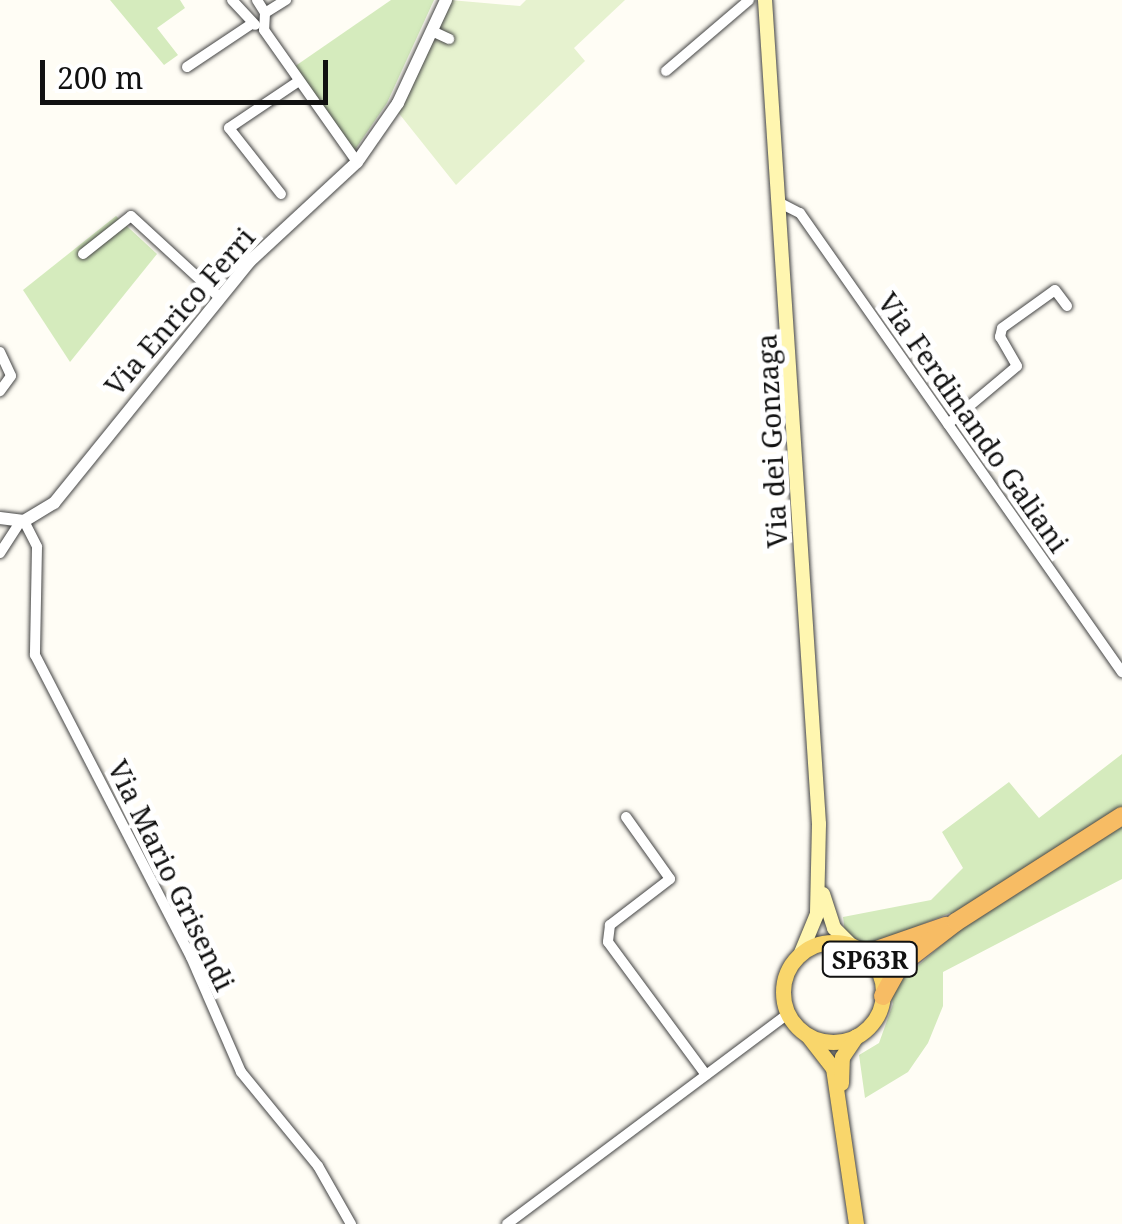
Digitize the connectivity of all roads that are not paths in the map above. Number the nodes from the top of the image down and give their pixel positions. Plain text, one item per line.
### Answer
1 (232, 0) edge
2 (257, 0) edge
3 (286, 0) edge
4 (446, 0) edge
5 (749, 0) edge
6 (765, 0) edge
7 (266, 13) junction
8 (252, 23) junction
9 (264, 30) junction
10 (432, 31) junction
11 (450, 40) dead end
12 (186, 67) dead end
13 (666, 72) dead end
14 (299, 81) junction
15 (357, 162) junction
16 (281, 194) dead end
17 (782, 204) junction
18 (83, 254) dead end
19 (219, 297) junction
20 (1067, 306) dead end
21 (0, 352) edge
22 (0, 391) edge
23 (948, 424) junction
24 (0, 518) edge
25 (22, 521) junction
26 (0, 554) edge
27 (1122, 672) edge
28 (1122, 816) edge
29 (626, 817) dead end
30 (820, 879) junction
31 (956, 922) junction
32 (858, 950) junction
33 (800, 955) junction
34 (882, 996) junction
35 (788, 1014) junction
36 (805, 1033) junction
37 (856, 1036) junction
38 (706, 1075) junction
39 (840, 1097) junction
40 (350, 1224) edge
41 (507, 1224) edge
42 (856, 1224) edge

1 - 8 street
2 - 7 street
3 - 7 street
4 - 10 street, Via Enrico Ferri
5 - 13 street
6 - 17 main road, Via dei Gonzaga
7 - 9 street
8 - 9 street
8 - 12 street
9 - 14 street
10 - 11 street
10 - 15 street, Via Enrico Ferri
14 - 15 street
14 - 16 street
15 - 19 street, Via Enrico Ferri
17 - 23 street, Via Ferdinando Galiani
17 - 30 main road, Via dei Gonzaga
18 - 19 street
19 - 25 street, Via Enrico Ferri
20 - 23 street
21 - 22 street
23 - 27 street, Via Ferdinando Galiani
24 - 25 street
25 - 26 street, Via Enrico Ferri
25 - 40 street, Via Mario Grisendi
28 - 31 highway, SP63R
29 - 38 street
30 - 32 main road, Via dei Gonzaga
30 - 33 main road, Via dei Gonzaga
31 - 32 highway, SP63R
31 - 34 highway, SP63R
32 - 33 main road, SP63R
32 - 34 main road, SP63R
33 - 35 main road, SP63R
34 - 37 main road, SP63R
35 - 36 main road, SP63R
35 - 38 street
36 - 37 main road
36 - 39 main road, SP63R
37 - 39 main road, SP63R
38 - 41 street
39 - 42 main road, SP63R

